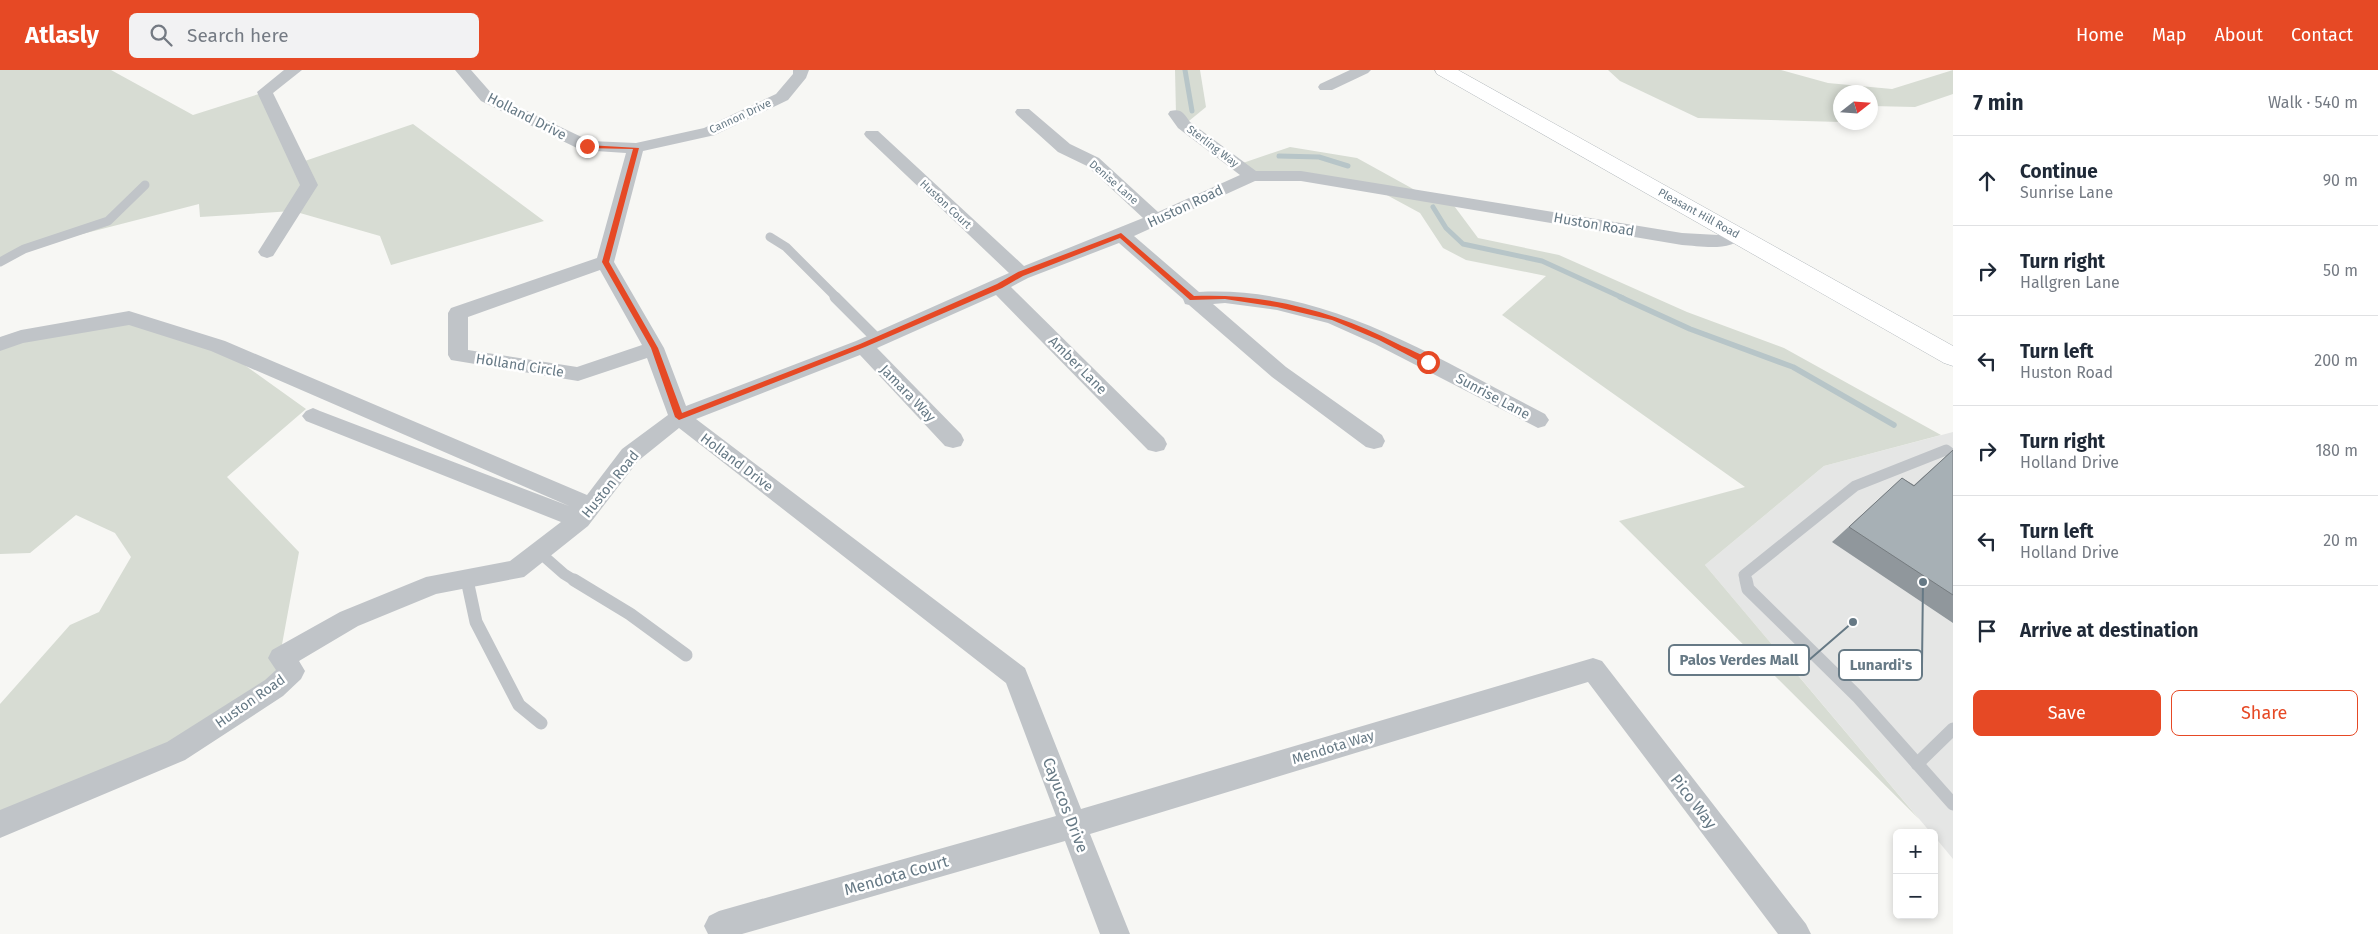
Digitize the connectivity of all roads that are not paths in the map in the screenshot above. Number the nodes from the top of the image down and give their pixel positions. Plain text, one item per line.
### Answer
1 (294, 70) edge
2 (462, 70) edge
3 (801, 70) edge
4 (1363, 70) edge
5 (1444, 70) edge
6 (1326, 87) dead end
7 (1023, 112) dead end
8 (1176, 114) dead end
9 (872, 134) dead end
10 (636, 148) junction
11 (1252, 176) junction
12 (145, 185) dead end
13 (1156, 220) junction
14 (1736, 234) junction
15 (1121, 235) junction
16 (770, 237) dead end
17 (267, 252) dead end
18 (0, 262) edge
19 (605, 262) junction
20 (1021, 274) junction
21 (999, 286) junction
22 (1192, 299) junction
23 (870, 342) junction
24 (0, 344) edge
25 (654, 348) junction
26 (1953, 357) edge
27 (313, 416) dead end
28 (679, 417) junction
29 (1538, 420) dead end
30 (953, 440) dead end
31 (1374, 441) dead end
32 (1156, 444) dead end
33 (1953, 454) edge
34 (586, 513) junction
35 (539, 552) junction
36 (468, 580) junction
37 (686, 655) dead end
38 (1592, 669) joint
39 (1016, 676) joint
40 (542, 723) dead end
41 (1953, 729) edge
42 (1918, 764) junction
43 (1953, 804) edge
44 (0, 824) edge
45 (1074, 825) junction
46 (719, 926) dead end
47 (1115, 934) edge
48 (1796, 934) edge

1 - 17 street
2 - 10 street, Holland Drive
3 - 10 street, Cannon Drive
4 - 6 street
5 - 14 main road, Pleasant Hill Road
7 - 13 street, Denise Lane
8 - 11 street, Sterling Way
9 - 20 street, Huston Court
10 - 19 street
11 - 13 street, Huston Road
11 - 14 street, Huston Road
12 - 18 lane
13 - 15 street, Huston Road
14 - 26 main road, Pleasant Hill Road
15 - 20 street, Huston Road
15 - 22 street
16 - 23 lane
19 - 25 street
19 - 25 street, Holland Circle
20 - 21 street, Huston Road
21 - 23 street, Huston Road
21 - 32 street, Amber Lane
22 - 29 street, Sunrise Lane
22 - 31 street
23 - 28 street, Huston Road
23 - 30 street, Jamara Way
24 - 34 street
25 - 28 street
27 - 34 street
28 - 34 street, Huston Road
28 - 39 street, Holland Drive
33 - 42 lane
34 - 35 street, Huston Road
35 - 36 street, Huston Road
35 - 37 lane
36 - 40 lane
36 - 44 street, Huston Road
38 - 45 street, Mendota Way
38 - 48 street, Pico Way
39 - 45 street, Cayucos Drive
41 - 42 lane
42 - 43 lane
45 - 46 street, Mendota Court
45 - 47 street, Cayucos Drive

